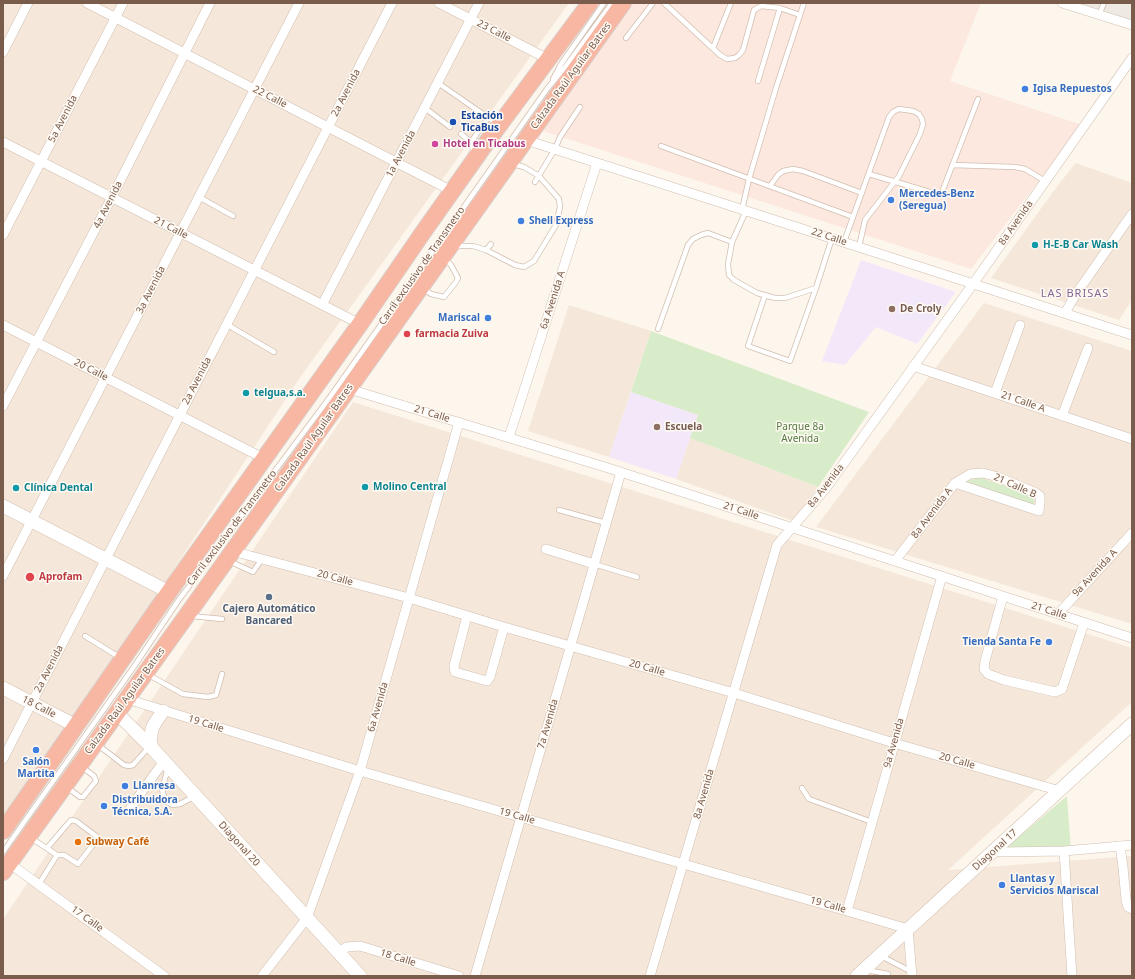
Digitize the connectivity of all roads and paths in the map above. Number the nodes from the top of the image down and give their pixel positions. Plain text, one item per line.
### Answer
1 (28, 3) edge
2 (87, 3) edge
3 (123, 3) edge
4 (210, 3) edge
5 (299, 3) edge
6 (392, 3) edge
7 (439, 3) edge
8 (479, 3) edge
9 (590, 3) edge
10 (604, 3) edge
11 (612, 3) edge
12 (623, 3) edge
13 (653, 3) edge
14 (664, 3) edge
15 (731, 3) edge
16 (804, 3) edge
17 (1062, 3) edge
18 (1104, 3) edge
19 (780, 8) junction
20 (800, 15) junction
21 (1099, 15) junction
22 (116, 18) junction
23 (471, 19) junction
24 (1132, 26) edge
25 (626, 38) dead end
26 (713, 48) junction
27 (3, 52) edge
28 (185, 53) junction
29 (1132, 58) edge
30 (548, 59) junction
31 (758, 82) dead end
32 (438, 83) junction
33 (254, 89) junction
34 (547, 89) junction
35 (978, 99) dead end
36 (425, 108) junction
37 (580, 108) dead end
38 (494, 122) junction
39 (328, 127) junction
40 (450, 127) dead end
41 (461, 134) dead end
42 (526, 140) junction
43 (3, 142) edge
44 (471, 142) junction
45 (661, 146) dead end
46 (555, 149) junction
47 (476, 158) junction
48 (41, 161) junction
49 (396, 162) junction
50 (509, 163) junction
51 (597, 163) junction
52 (952, 165) junction
53 (869, 174) junction
54 (539, 176) junction
55 (749, 178) junction
56 (1045, 181) junction
57 (535, 182) dead end
58 (894, 182) junction
59 (770, 186) junction
60 (452, 191) junction
61 (862, 193) junction
62 (199, 197) junction
63 (112, 198) junction
64 (744, 210) junction
65 (1132, 214) edge
66 (233, 216) dead end
67 (853, 217) junction
68 (180, 233) junction
69 (3, 235) edge
70 (832, 238) junction
71 (732, 242) junction
72 (844, 242) junction
73 (490, 244) dead end
74 (859, 247) junction
75 (486, 250) junction
76 (446, 251) junction
77 (254, 270) junction
78 (974, 284) junction
79 (421, 287) junction
80 (816, 288) junction
81 (765, 295) junction
82 (322, 305) junction
83 (1066, 313) junction
84 (226, 324) junction
85 (360, 324) junction
86 (3, 325) edge
87 (1020, 325) dead end
88 (658, 329) dead end
89 (1132, 335) edge
90 (36, 342) junction
91 (1088, 348) dead end
92 (274, 352) dead end
93 (913, 366) junction
94 (106, 378) junction
95 (349, 389) junction
96 (995, 393) junction
97 (3, 406) edge
98 (180, 416) junction
99 (1062, 416) junction
100 (459, 422) junction
101 (508, 437) junction
102 (1132, 438) edge
103 (265, 459) junction
104 (621, 472) junction
105 (976, 474) joint
106 (955, 483) junction
107 (3, 506) edge
108 (559, 510) dead end
109 (32, 521) junction
110 (606, 523) junction
111 (792, 527) junction
112 (1130, 538) edge
113 (546, 549) dead end
114 (229, 556) junction
115 (106, 559) junction
116 (262, 559) junction
117 (895, 561) junction
118 (594, 564) junction
119 (3, 576) edge
120 (942, 576) junction
121 (637, 577) dead end
122 (169, 592) junction
123 (1003, 596) junction
124 (409, 598) junction
125 (1058, 614) junction
126 (187, 616) junction
127 (467, 616) junction
128 (222, 619) dead end
129 (1084, 623) junction
130 (504, 627) junction
131 (85, 636) dead end
132 (1132, 638) edge
133 (570, 646) junction
134 (123, 659) junction
135 (145, 673) junction
136 (222, 674) dead end
137 (3, 688) edge
138 (734, 693) junction
139 (127, 699) junction
140 (32, 703) junction
141 (163, 711) junction
142 (117, 713) junction
143 (1132, 724) edge
144 (76, 726) junction
145 (95, 743) junction
146 (894, 743) junction
147 (151, 747) junction
148 (3, 759) edge
149 (166, 764) junction
150 (79, 765) junction
151 (360, 771) junction
152 (64, 786) junction
153 (802, 788) dead end
154 (1060, 791) junction
155 (196, 796) junction
156 (130, 807) dead end
157 (521, 817) junction
158 (872, 822) junction
159 (3, 831) edge
160 (28, 836) junction
161 (1132, 845) edge
162 (1120, 846) junction
163 (47, 848) junction
164 (995, 850) junction
165 (1064, 852) junction
166 (57, 855) junction
167 (5, 862) edge
168 (684, 864) junction
169 (1128, 866) edge
170 (39, 884) junction
171 (1132, 909) edge
172 (847, 911) junction
173 (307, 918) junction
174 (908, 929) junction
175 (338, 952) junction
176 (880, 956) junction
177 (861, 973) edge
178 (888, 974) dead end
179 (912, 974) edge
180 (164, 976) edge
181 (262, 976) edge
182 (360, 976) edge
183 (459, 976) edge
184 (475, 976) edge
185 (650, 976) edge
186 (1072, 976) edge

1 - 27 street
2 - 22 street, 22 Calle
3 - 22 street, 5a Avenida
4 - 28 street, 4a Avenida
5 - 33 street, 3a Avenida
6 - 39 street, 2a Avenida
7 - 23 street, 23 Calle
8 - 23 street, 1a Avenida
9 - 30 highway
10 - 34 lane, Carril exclusivo de Transmetro
11 - 34 lane, Carril exclusivo de Transmetro
12 - 42 highway, Calzada Raúl Aguilar Batres
13 - 25 lane
14 - 26 lane
15 - 26 lane
16 - 20 lane
17 - 21 street
18 - 21 lane
19 - 20 lane
19 - 26 lane
19 - 31 lane
20 - 55 lane
21 - 24 street
22 - 28 street, 22 Calle
22 - 48 street, 5a Avenida
23 - 30 street, 23 Calle
23 - 32 street, 1a Avenida
28 - 33 street, 22 Calle
28 - 63 street, 4a Avenida
29 - 56 street, 8a Avenida
30 - 38 highway
32 - 36 street, 1a Avenida
32 - 38 lane
33 - 39 street, 22 Calle
33 - 62 street, 3a Avenida
34 - 167 lane, Carril exclusivo de Transmetro
35 - 52 lane
36 - 40 lane
36 - 49 street, 1a Avenida
37 - 46 lane
38 - 44 lane
38 - 47 highway
39 - 49 street, 22 Calle
39 - 77 street, 2a Avenida
41 - 44 lane
42 - 46 street, 22 Calle
42 - 50 highway, Calzada Raúl Aguilar Batres
43 - 48 street, 21 Calle
44 - 47 lane
45 - 55 lane
46 - 51 street, 22 Calle
46 - 54 lane
47 - 60 highway
48 - 63 street, 21 Calle
48 - 69 street, 5a Avenida
49 - 60 street, 22 Calle
49 - 82 street, 1a Avenida
50 - 54 lane
50 - 76 highway, Calzada Raúl Aguilar Batres
51 - 64 street, 22 Calle
51 - 101 street, 6a Avenida A
52 - 56 lane
52 - 58 lane
53 - 58 lane
53 - 58 lane
53 - 61 lane
54 - 57 lane
54 - 75 lane
55 - 59 lane
55 - 64 lane
56 - 78 street, 8a Avenida
58 - 74 lane
59 - 61 lane
59 - 67 lane
60 - 85 highway
61 - 67 lane
62 - 66 lane
62 - 68 street, 3a Avenida
63 - 68 street, 21 Calle
63 - 90 street, 4a Avenida
64 - 70 street, 22 Calle
64 - 71 lane
65 - 83 street
67 - 72 lane
68 - 77 street, 21 Calle
68 - 94 street, 3a Avenida
70 - 72 street, 22 Calle
70 - 80 lane
71 - 81 lane
71 - 88 lane
72 - 74 street, 22 Calle
73 - 75 lane
74 - 78 street, 22 Calle
75 - 76 lane
76 - 79 highway, Calzada Raúl Aguilar Batres
76 - 79 lane
77 - 82 street, 21 Calle
77 - 84 street, 2a Avenida
78 - 83 street, 22 Calle
78 - 93 street, 8a Avenida
79 - 95 highway, Calzada Raúl Aguilar Batres
80 - 81 lane
80 - 81 lane
82 - 85 street, 21 Calle
83 - 89 street, 22 Calle
84 - 92 lane
84 - 98 street, 2a Avenida
85 - 103 highway
86 - 90 street, 20 Calle
87 - 96 street
90 - 94 street, 20 Calle
90 - 97 street, 4a Avenida
91 - 99 street
93 - 96 street, 21 Calle A
93 - 111 street, 8a Avenida
94 - 98 street, 20 Calle
94 - 109 street, 3a Avenida
95 - 100 street, 21 Calle
95 - 114 highway, Calzada Raúl Aguilar Batres
96 - 99 street, 21 Calle A
98 - 103 street, 20 Calle
98 - 115 street, 2a Avenida
99 - 102 street, 21 Calle A
100 - 101 street, 21 Calle
100 - 124 street, 6a Avenida
101 - 104 street, 21 Calle
103 - 122 highway
104 - 110 street, 7a Avenida
104 - 111 street, 21 Calle
105 - 106 street, 8a Avenida A
105 - 106 street, 21 Calle B
106 - 117 street, 8a Avenida A
107 - 109 street
108 - 110 lane
109 - 115 street
109 - 119 street, 3a Avenida
110 - 118 street, 7a Avenida
111 - 117 street, 21 Calle
111 - 138 street, 8a Avenida
112 - 125 street, 9a Avenida A
113 - 118 street
114 - 116 street, 20 Calle
114 - 116 lane
114 - 126 highway, Calzada Raúl Aguilar Batres
115 - 122 street
115 - 140 street, 2a Avenida
116 - 124 street, 20 Calle
117 - 120 street, 21 Calle
118 - 121 lane
118 - 133 street, 7a Avenida
120 - 123 street, 21 Calle
120 - 146 street, 9a Avenida
122 - 134 highway
123 - 125 street, 21 Calle
123 - 129 street
124 - 127 street, 20 Calle
124 - 151 street, 6a Avenida
125 - 129 street, 21 Calle
126 - 128 lane
126 - 135 highway, Calzada Raúl Aguilar Batres
127 - 130 street, 20 Calle
127 - 130 street
129 - 132 street, 21 Calle
130 - 133 street, 20 Calle
131 - 134 lane
133 - 138 street, 20 Calle
133 - 157 street, 7a Avenida
134 - 144 highway
135 - 136 lane
135 - 139 highway, Calzada Raúl Aguilar Batres
137 - 140 street, 18 Calle
138 - 146 street, 20 Calle
138 - 168 street, 8a Avenida
139 - 141 street, 19 Calle
139 - 142 highway, Calzada Raúl Aguilar Batres
140 - 144 street, 18 Calle
140 - 148 street, 2a Avenida
141 - 147 street
141 - 151 street, 19 Calle
142 - 145 highway, Calzada Raúl Aguilar Batres
142 - 147 street, Diagonal 20
143 - 154 street, Diagonal 17
144 - 159 highway
145 - 147 lane
145 - 150 highway, Calzada Raúl Aguilar Batres
146 - 154 street, 20 Calle
146 - 158 street, 9a Avenida
147 - 149 street, Diagonal 20
149 - 155 street, Diagonal 20
149 - 155 lane
149 - 156 street
150 - 152 highway, Calzada Raúl Aguilar Batres
150 - 152 lane
151 - 157 street, 19 Calle
151 - 173 street, 6a Avenida
152 - 160 highway, Calzada Raúl Aguilar Batres
153 - 158 lane
154 - 164 street, Diagonal 17
155 - 173 street, Diagonal 20
157 - 168 street, 19 Calle
157 - 184 street, 7a Avenida
158 - 172 street, 9a Avenida
160 - 163 lane
160 - 167 highway, Calzada Raúl Aguilar Batres
161 - 162 street
162 - 165 street
162 - 169 street
163 - 166 lane
163 - 166 lane
164 - 165 street
164 - 174 street, Diagonal 17
165 - 186 street
166 - 170 lane
167 - 170 street, 17 Calle
168 - 172 street, 19 Calle
168 - 185 street, 8a Avenida
169 - 171 street
170 - 180 street, 17 Calle
172 - 174 street, 19 Calle
173 - 175 street, Diagonal 20
173 - 181 street, 6a Avenida
174 - 176 street, Diagonal 17
174 - 179 street
175 - 182 street, Diagonal 20
175 - 183 street, 18 Calle
176 - 177 street, Diagonal 17
176 - 179 lane
177 - 178 lane

